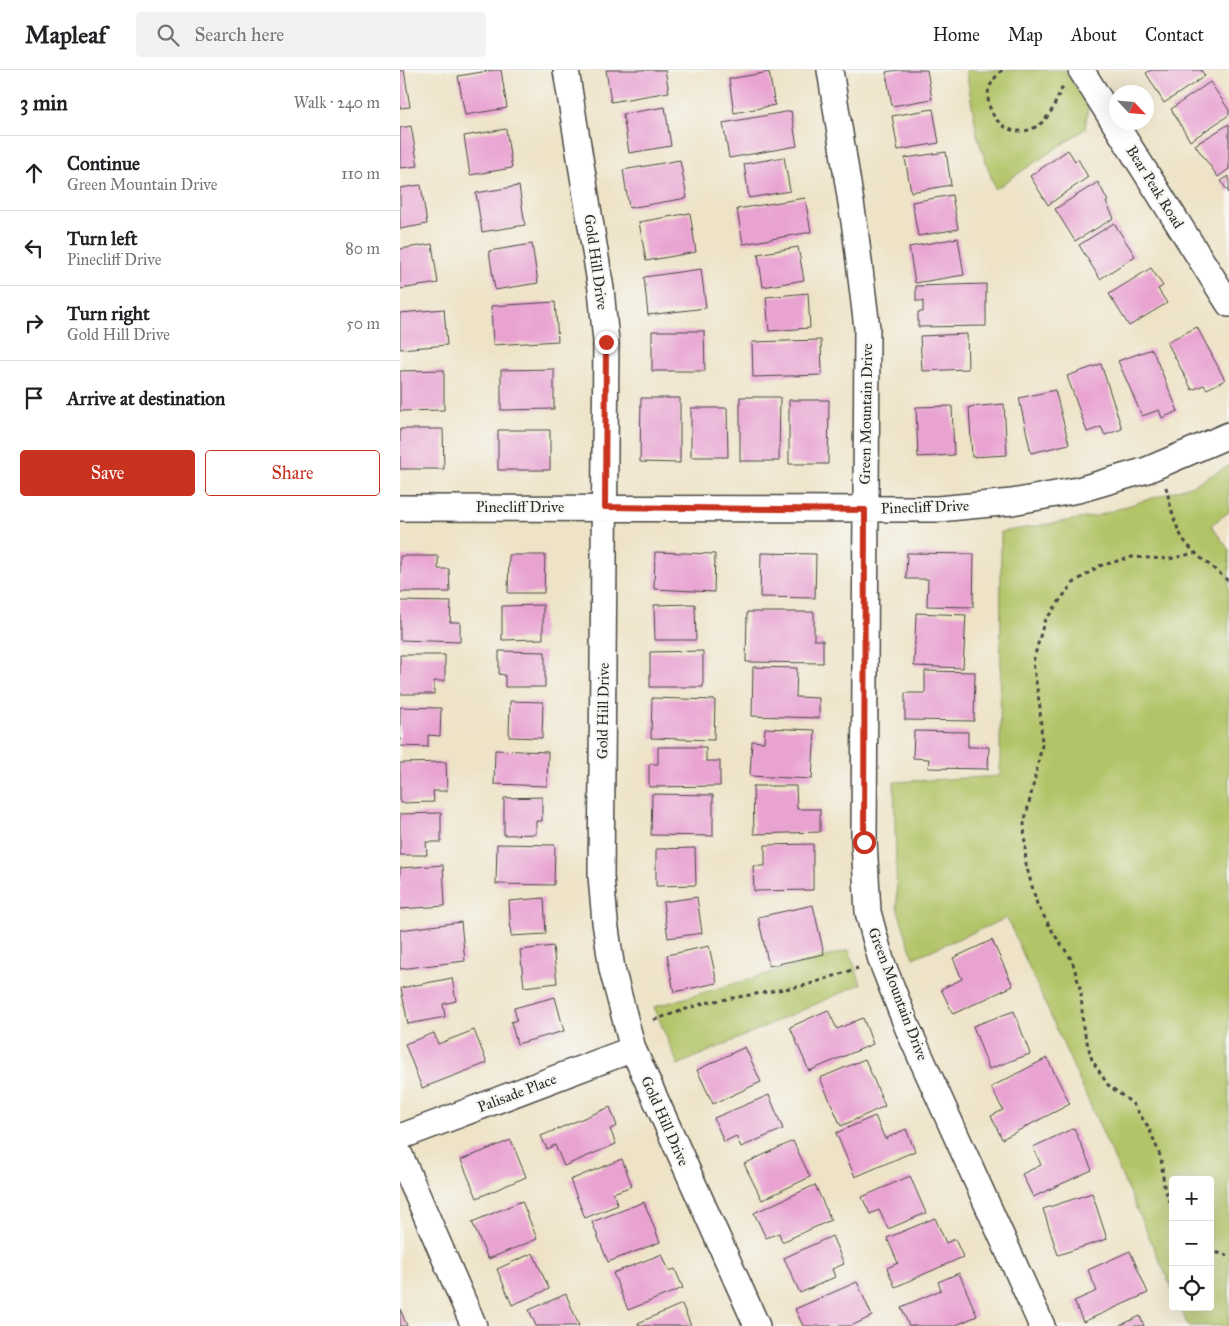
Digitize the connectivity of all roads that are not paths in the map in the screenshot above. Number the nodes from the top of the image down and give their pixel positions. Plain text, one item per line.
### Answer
1 (566, 70) edge
2 (830, 70) edge
3 (1083, 72) edge
4 (1229, 304) edge
5 (1229, 435) edge
6 (605, 507) junction
7 (400, 508) edge
8 (865, 510) junction
9 (633, 1049) junction
10 (400, 1137) edge
11 (400, 1155) edge
12 (474, 1326) edge
13 (757, 1326) edge
14 (1042, 1326) edge

1 - 6 street, Gold Hill Drive
2 - 8 street, Green Mountain Drive
3 - 4 street, Bear Peak Road
5 - 8 street, Pinecliff Drive
6 - 7 street, Pinecliff Drive
6 - 8 street, Pinecliff Drive
6 - 9 street, Gold Hill Drive
8 - 14 street, Green Mountain Drive
9 - 10 street, Palisade Place
9 - 13 street, Gold Hill Drive
11 - 12 street

